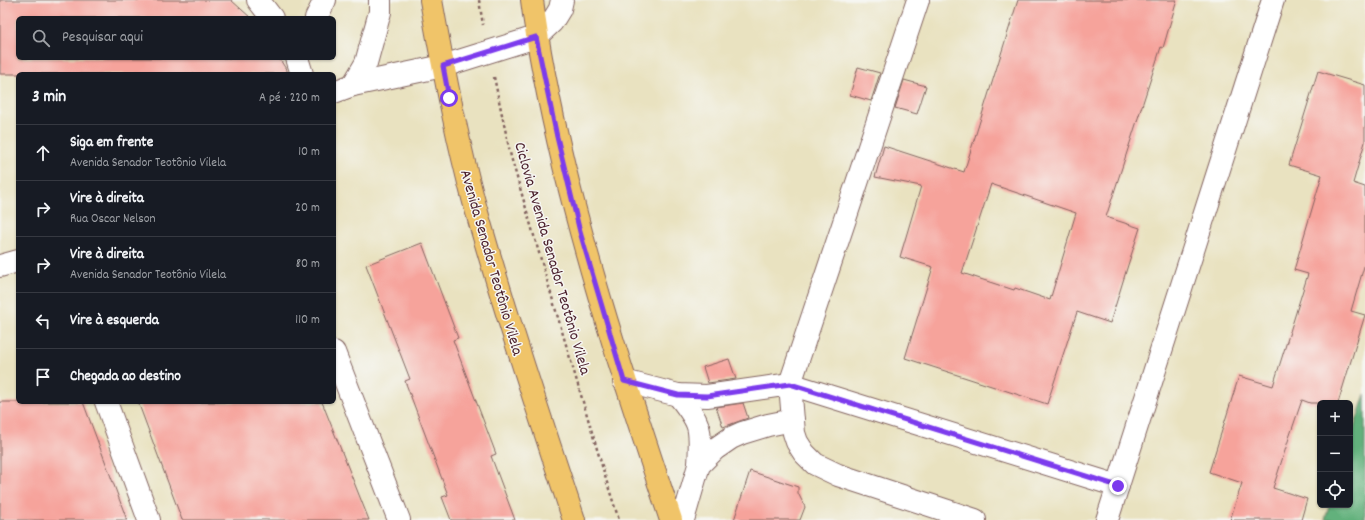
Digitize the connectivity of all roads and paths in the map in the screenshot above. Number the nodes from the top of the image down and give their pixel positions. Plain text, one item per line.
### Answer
1 (258, 0) edge
2 (326, 0) edge
3 (380, 0) edge
4 (431, 0) edge
5 (479, 0) edge
6 (532, 0) edge
7 (562, 0) edge
8 (918, 0) edge
9 (1273, 0) edge
10 (270, 16) edge
11 (317, 16) edge
12 (536, 37) junction
13 (488, 52) junction
14 (298, 60) edge
15 (443, 66) junction
16 (302, 72) edge
17 (343, 88) edge
18 (16, 262) edge
19 (0, 266) edge
20 (336, 357) edge
21 (624, 381) junction
22 (790, 384) junction
23 (678, 395) junction
24 (107, 404) edge
25 (793, 420) junction
26 (699, 465) junction
27 (1118, 486) junction
28 (149, 520) edge
29 (399, 520) edge
30 (574, 520) edge
31 (619, 520) edge
32 (671, 520) edge
33 (683, 520) edge
34 (975, 520) edge
35 (1107, 520) edge

1 - 10 street
2 - 11 street
3 - 17 street
4 - 15 main road, Avenida Senador Teotônio Vilela
5 - 13 path, Ciclovia Avenida Senador Teotônio Vilela
6 - 12 main road
7 - 12 street
8 - 22 street
9 - 27 street
12 - 13 street
12 - 21 main road
13 - 15 street
13 - 31 path, Ciclovia Avenida Senador Teotônio Vilela
14 - 16 street
15 - 17 street
15 - 30 main road, Avenida Senador Teotônio Vilela
18 - 19 street
20 - 29 street
21 - 23 street
21 - 32 main road
22 - 23 street
22 - 25 street
22 - 27 street
23 - 26 street
24 - 28 street
25 - 26 street
25 - 34 street
26 - 33 street
27 - 35 street

